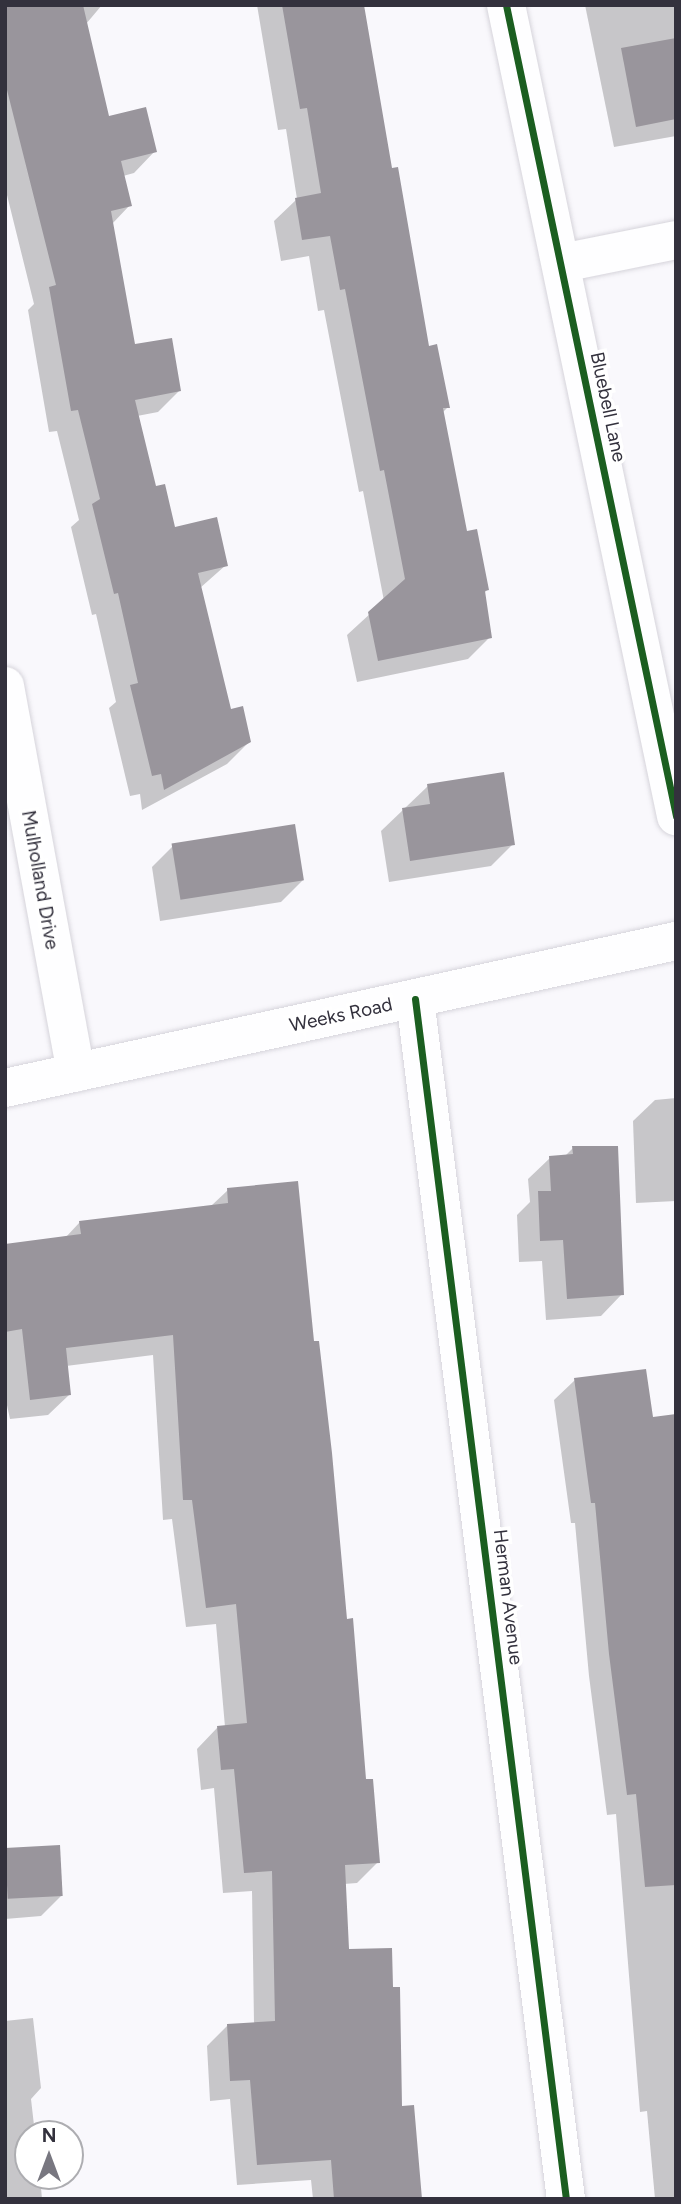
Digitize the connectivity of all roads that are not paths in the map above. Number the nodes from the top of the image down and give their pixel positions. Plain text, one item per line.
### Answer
1 (506, 5) edge
2 (676, 240) edge
3 (562, 263) junction
4 (5, 686) edge
5 (676, 816) edge
6 (676, 942) edge
7 (415, 999) junction
8 (76, 1073) junction
9 (5, 1088) edge
10 (566, 2199) edge

1 - 3 street, Bluebell Lane
2 - 3 street
3 - 5 street, Bluebell Lane
4 - 8 street, Mulholland Drive
6 - 7 street, Weeks Road
7 - 8 street, Weeks Road
7 - 10 street, Herman Avenue
8 - 9 street, Weeks Road

